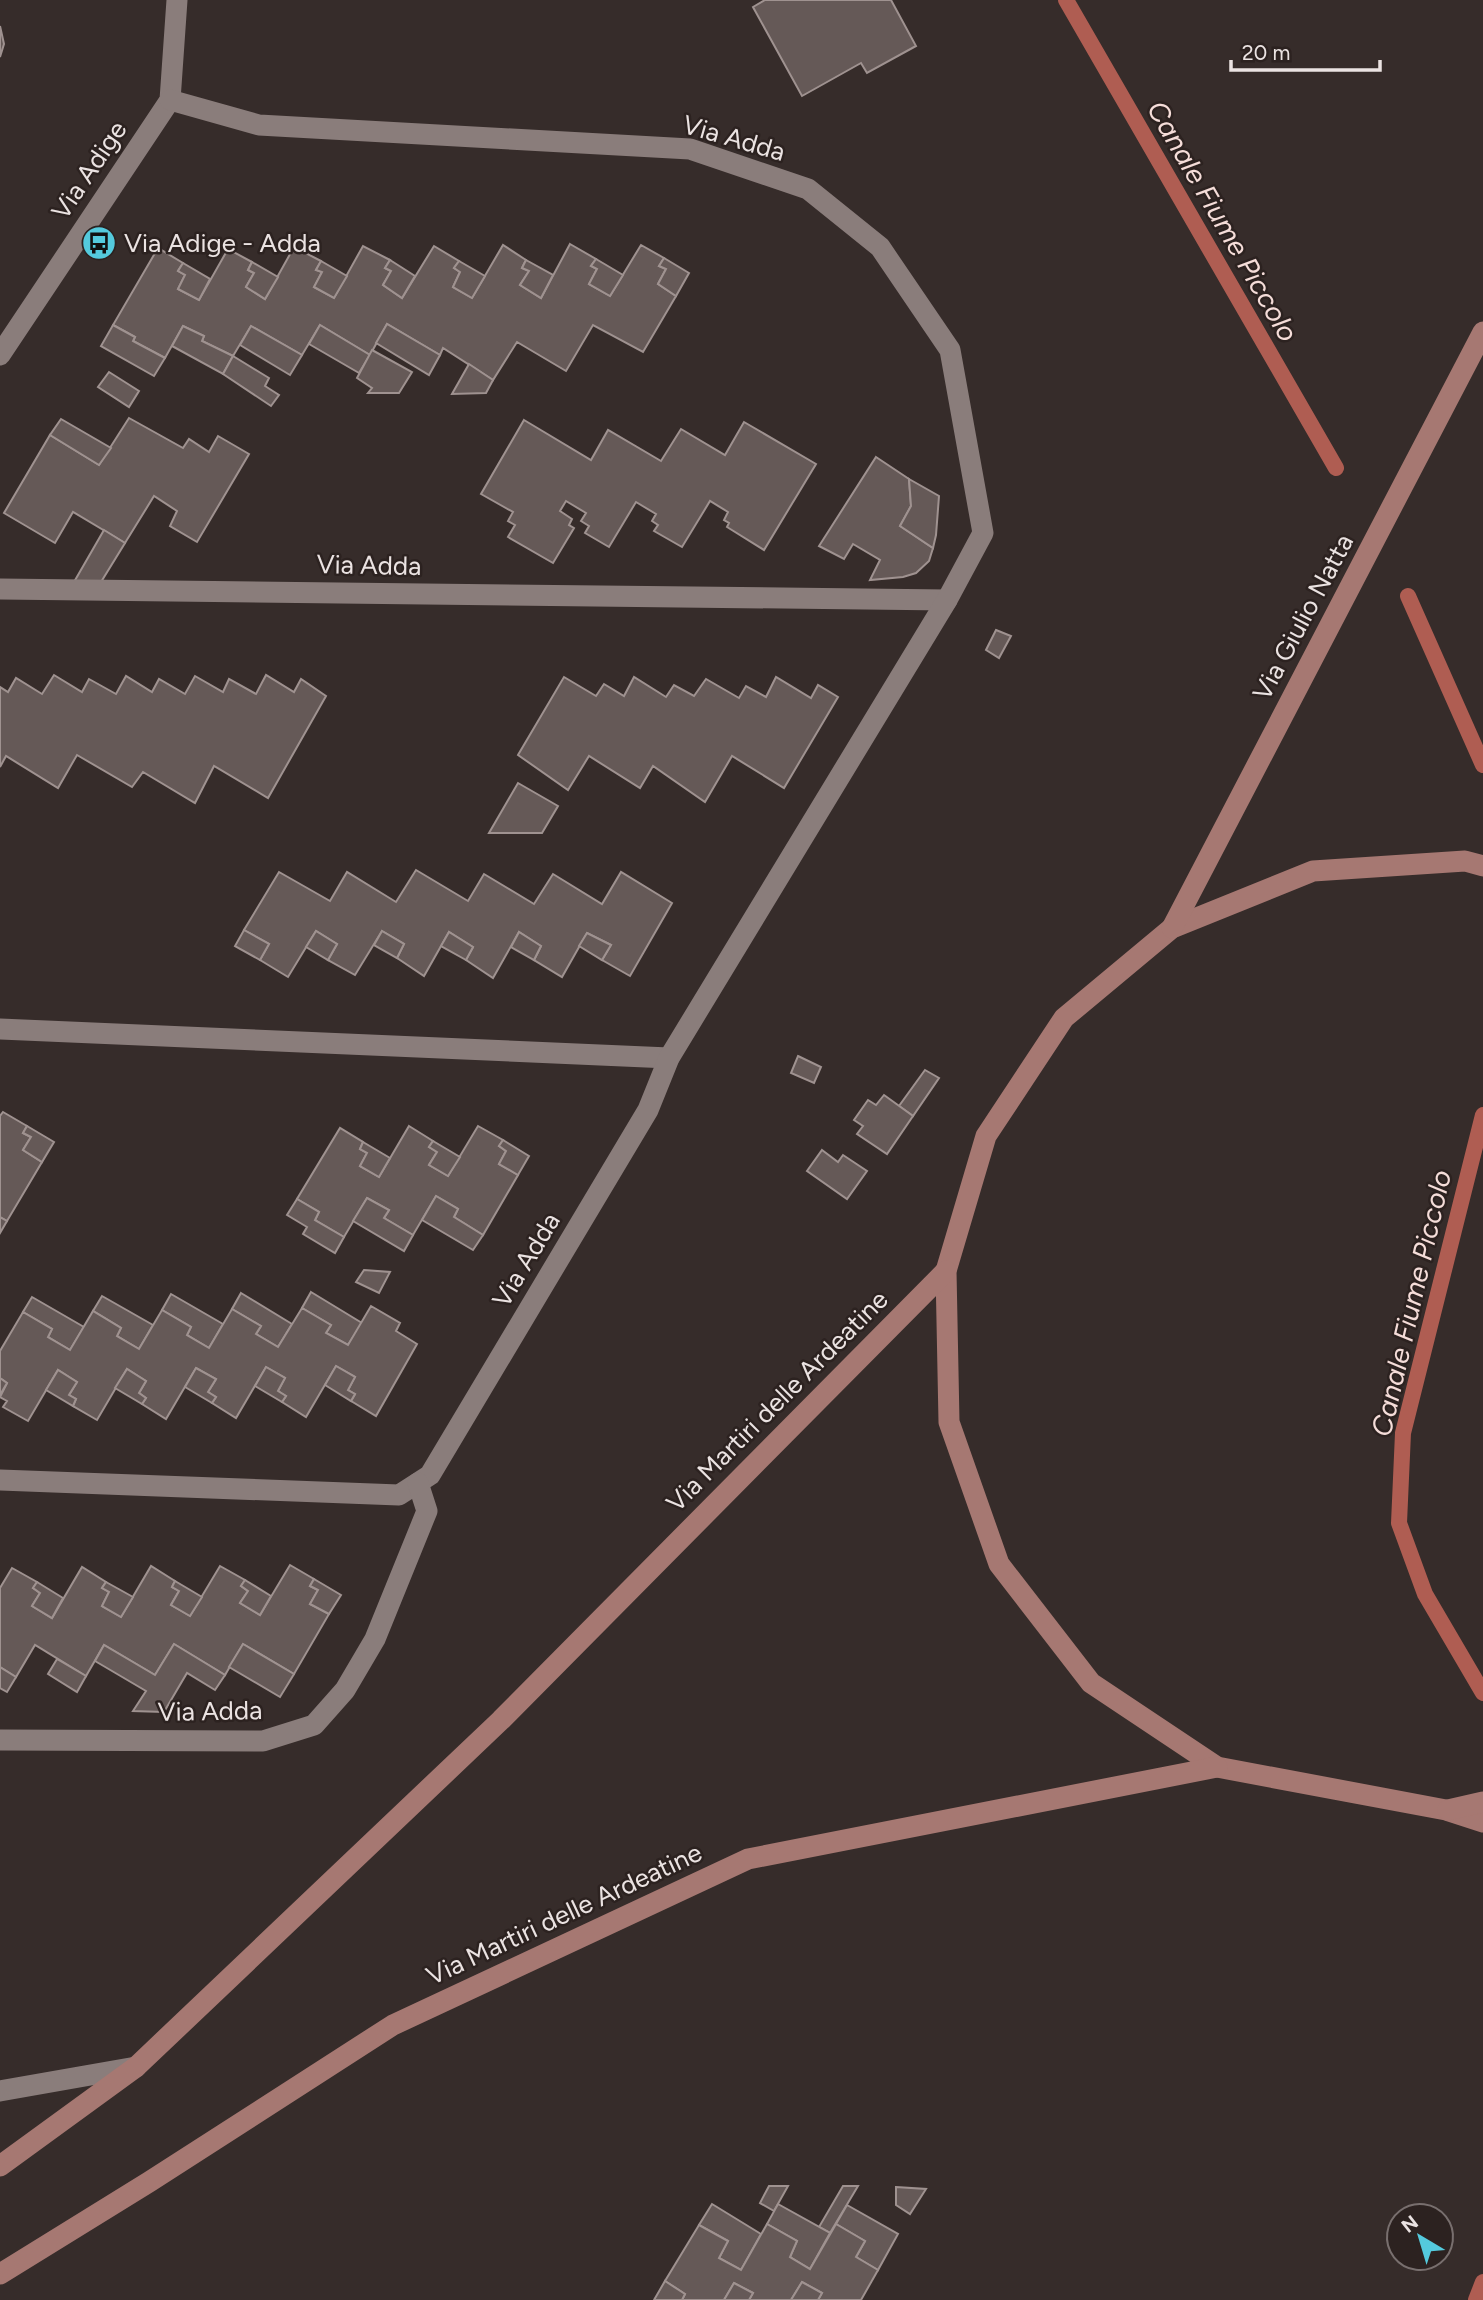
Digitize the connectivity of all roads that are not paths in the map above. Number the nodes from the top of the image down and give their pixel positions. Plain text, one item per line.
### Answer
1 (177, 0) edge
2 (170, 100) junction
3 (1483, 332) edge
4 (0, 355) edge
5 (0, 589) edge
6 (947, 600) junction
7 (1483, 866) edge
8 (1172, 928) junction
9 (0, 1029) edge
10 (669, 1058) junction
11 (946, 1271) junction
12 (0, 1480) edge
13 (418, 1483) junction
14 (0, 1740) edge
15 (1217, 1767) junction
16 (1483, 1802) edge
17 (1446, 1810) junction
18 (1483, 1822) edge
19 (136, 2067) junction
20 (0, 2091) edge
21 (0, 2166) edge
22 (0, 2274) edge

1 - 2 street, Via Adige
2 - 4 street, Via Adige
2 - 6 street, Via Adda
3 - 8 street, Via Giulio Natta
5 - 6 street, Via Adda
6 - 10 street, Via Adda
7 - 8 street
8 - 11 street
9 - 10 street
10 - 13 street, Via Adda
11 - 15 street
11 - 19 street, Via Martiri delle Ardeatine
12 - 13 street
13 - 14 street, Via Adda
15 - 17 street
15 - 22 street, Via Martiri delle Ardeatine
16 - 17 street
17 - 18 street
19 - 20 street
19 - 21 street, Via Martiri delle Ardeatine

